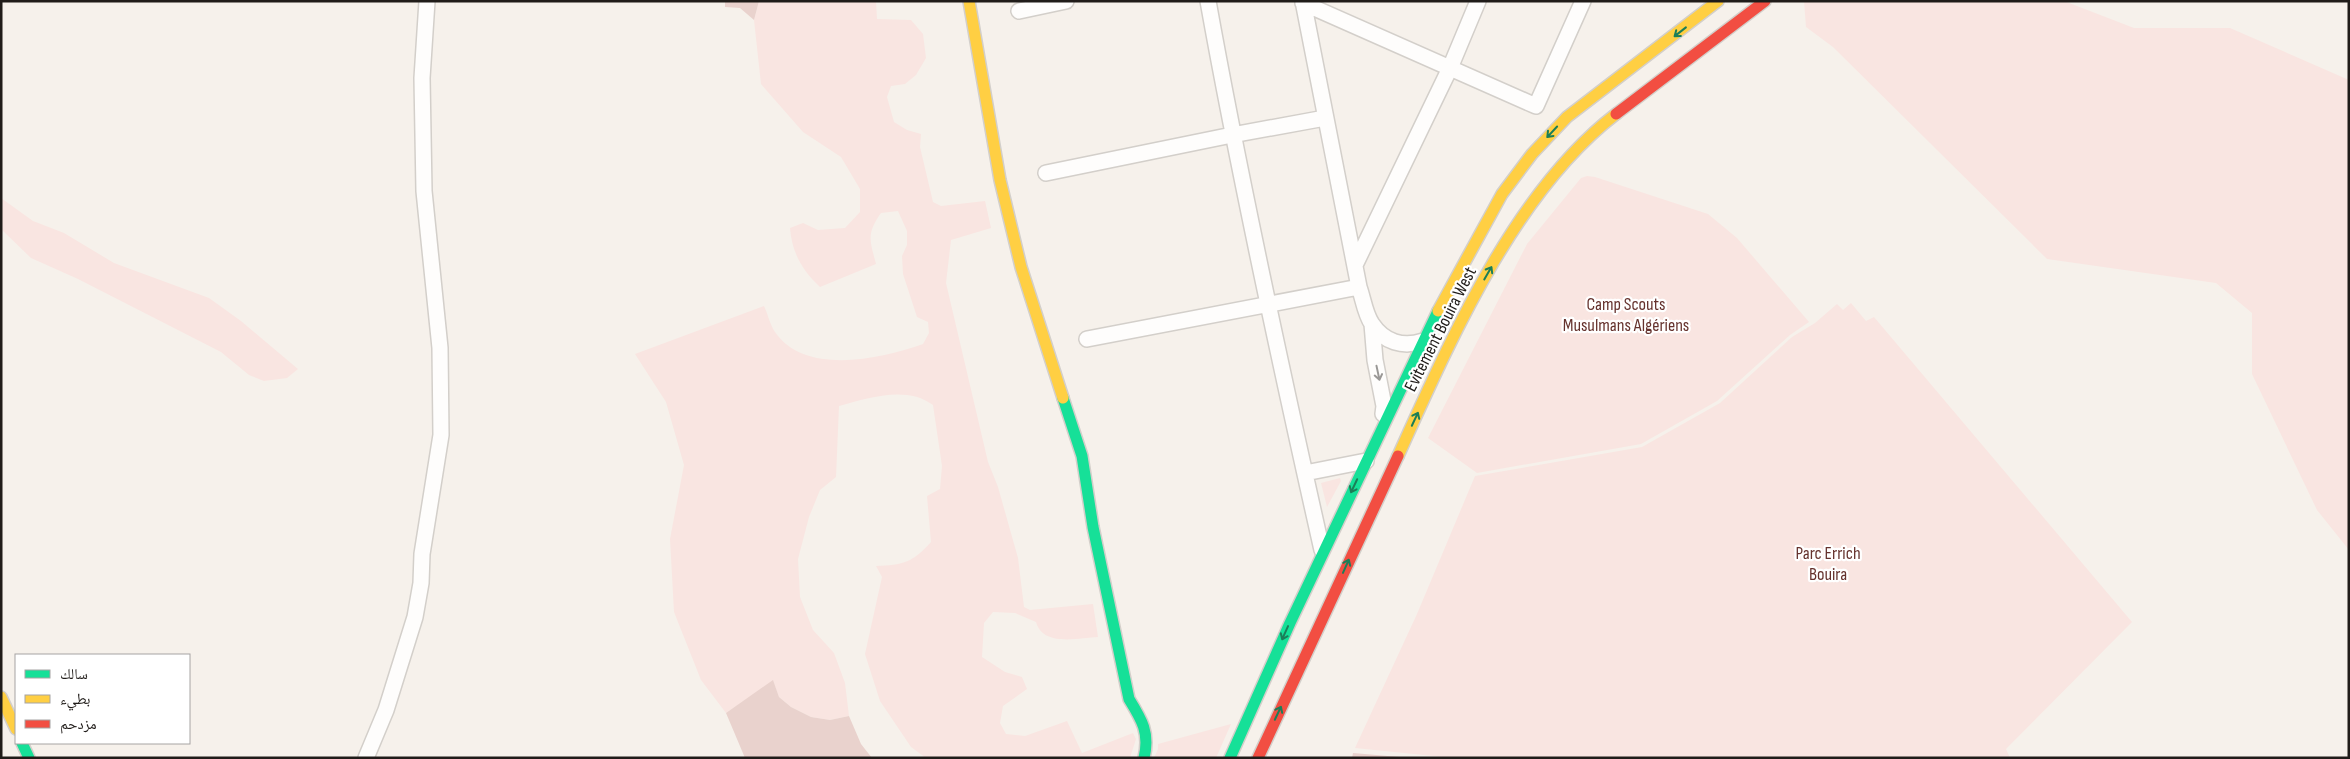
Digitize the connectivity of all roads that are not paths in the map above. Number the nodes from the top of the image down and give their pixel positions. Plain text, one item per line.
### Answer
1 (428, 1) edge
2 (969, 1) edge
3 (1066, 1) edge
4 (1208, 1) edge
5 (1478, 1) edge
6 (1582, 1) edge
7 (1718, 1) edge
8 (1765, 1) edge
9 (1303, 2) edge
10 (1019, 11) dead end
11 (1450, 68) junction
12 (1325, 118) junction
13 (1232, 134) junction
14 (1046, 173) dead end
15 (1356, 263) junction
16 (1359, 287) junction
17 (1267, 304) junction
18 (1372, 324) junction
19 (1087, 339) dead end
20 (1423, 341) junction
21 (1381, 430) junction
22 (1366, 461) junction
23 (1305, 474) junction
24 (1323, 552) junction
25 (1, 697) edge
26 (15, 727) edge
27 (22, 744) edge
28 (29, 758) edge
29 (366, 758) edge
30 (1144, 758) edge
31 (1230, 758) edge
32 (1258, 758) edge

1 - 29 street
2 - 30 main road
3 - 10 street
4 - 13 street
5 - 11 street
6 - 11 street
7 -> 20 main road, Evitement Bouira West
32 -> 8 main road, Evitement Bouira West
9 - 11 street
9 - 12 street
11 - 15 street
12 - 13 street
12 - 15 street
13 - 14 street
13 - 17 street
15 - 16 street
16 - 17 street
16 - 18 street
17 - 19 street
17 - 23 street
18 - 20 street
18 -> 21 street
20 - 21 main road, Evitement Bouira West
21 - 22 main road, Evitement Bouira West
22 - 23 street
22 -> 24 main road, Evitement Bouira West
23 - 24 street
24 -> 31 main road, Evitement Bouira West
25 - 26 main road
27 - 28 main road

